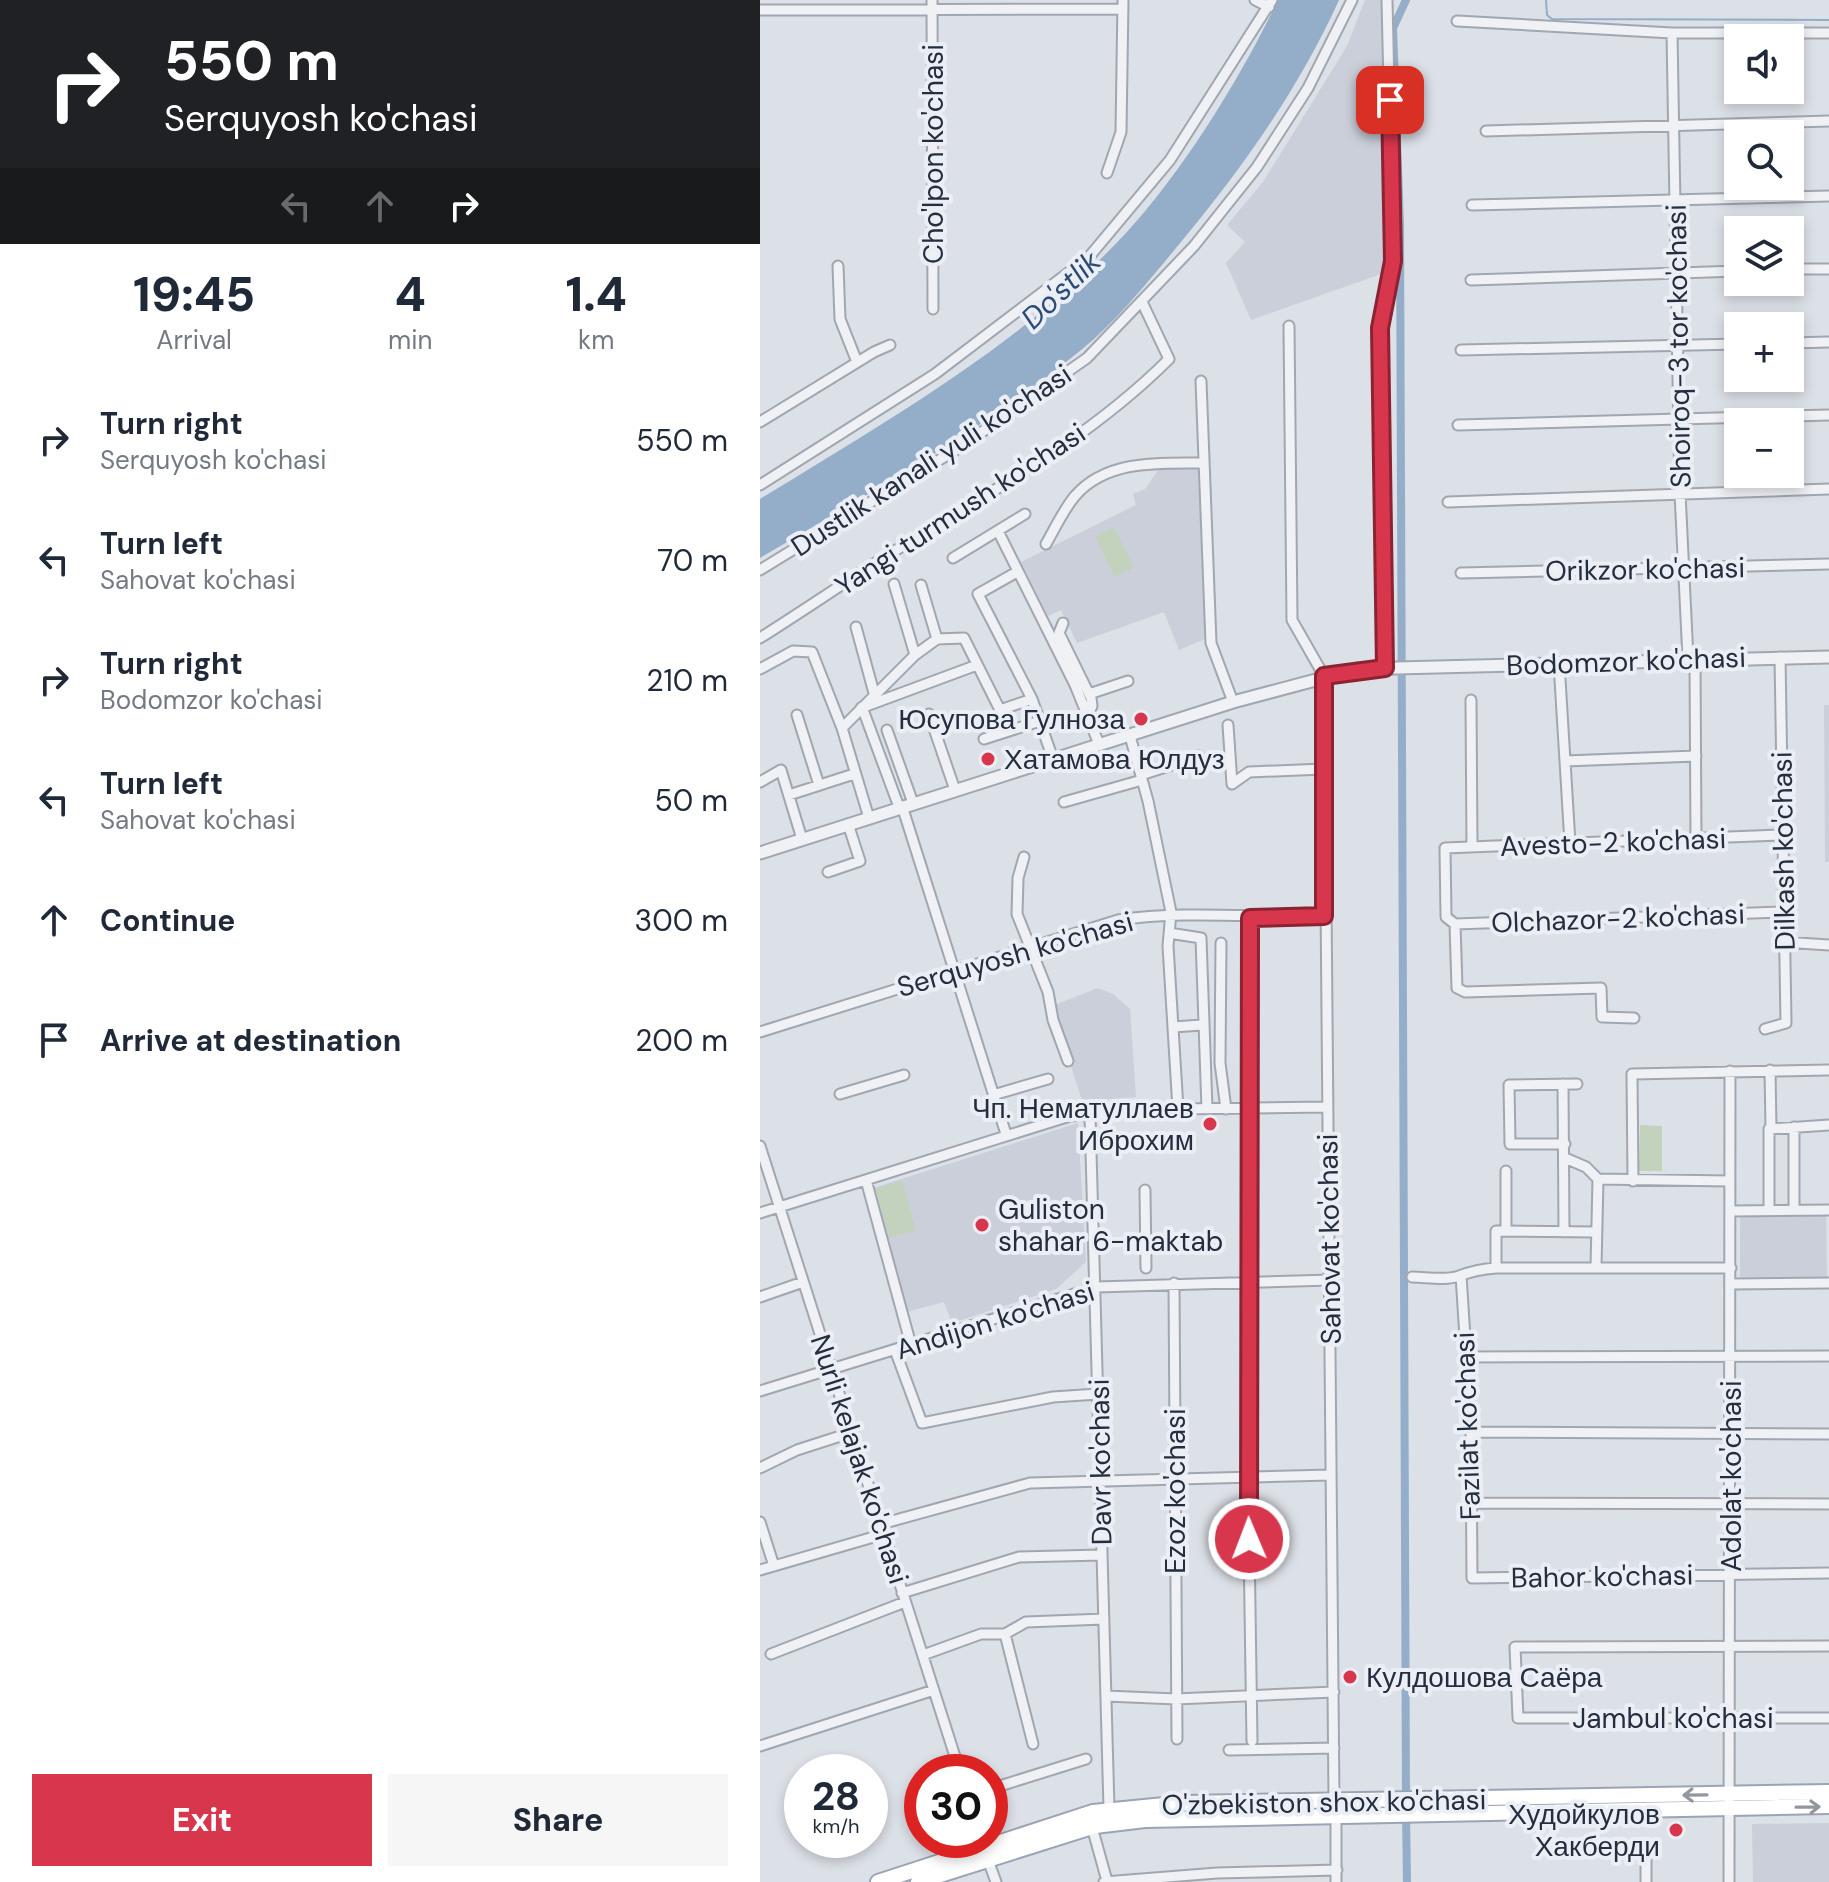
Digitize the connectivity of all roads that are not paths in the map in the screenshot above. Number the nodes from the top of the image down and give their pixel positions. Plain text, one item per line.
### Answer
1 (1255, 0) edge
2 (1352, 0) edge
3 (1387, 0) edge
4 (1123, 4) edge
5 (1270, 4) edge
6 (932, 5) edge
7 (760, 10) edge
8 (1457, 21) dead end
9 (1672, 33) junction
10 (1829, 33) edge
11 (1829, 121) edge
12 (1675, 124) junction
13 (1486, 131) dead end
14 (1107, 173) dead end
15 (1829, 196) edge
16 (1676, 199) junction
17 (1472, 205) dead end
18 (838, 266) dead end
19 (1804, 269) edge
20 (1829, 269) edge
21 (1724, 271) edge
22 (1678, 272) junction
23 (1471, 280) dead end
24 (1142, 302) junction
25 (933, 309) dead end
26 (1289, 326) dead end
27 (1829, 342) edge
28 (1804, 343) edge
29 (1679, 344) junction
30 (1724, 344) edge
31 (890, 345) dead end
32 (1461, 350) dead end
33 (857, 362) junction
34 (1201, 381) dead end
35 (1829, 415) edge
36 (1678, 419) junction
37 (760, 422) edge
38 (1458, 425) dead end
39 (1204, 463) junction
40 (760, 485) edge
41 (1829, 489) edge
42 (1680, 493) junction
43 (1448, 502) dead end
44 (1025, 514) dead end
45 (998, 531) junction
46 (1046, 544) dead end
47 (953, 558) dead end
48 (1829, 564) edge
49 (1684, 568) junction
50 (760, 570) edge
51 (1017, 572) junction
52 (1461, 573) dead end
53 (894, 584) dead end
54 (921, 585) dead end
55 (1063, 623) dead end
56 (856, 627) dead end
57 (760, 638) edge
58 (937, 639) junction
59 (915, 655) junction
60 (1780, 657) junction
61 (1829, 657) edge
62 (1692, 659) junction
63 (1559, 663) junction
64 (977, 665) junction
65 (1389, 668) junction
66 (760, 669) edge
67 (1324, 676) junction
68 (1128, 681) dead end
69 (874, 693) junction
70 (1089, 694) junction
71 (1032, 699) junction
72 (1471, 700) dead end
73 (1233, 702) junction
74 (860, 708) junction
75 (929, 714) dead end
76 (797, 715) dead end
77 (1087, 715) junction
78 (1040, 721) junction
79 (1228, 725) dead end
80 (842, 728) junction
81 (887, 730) dead end
82 (1130, 736) junction
83 (984, 739) dead end
84 (1099, 744) junction
85 (1199, 756) dead end
86 (1696, 756) junction
87 (1053, 759) junction
88 (1565, 761) junction
89 (1323, 769) junction
90 (854, 774) junction
91 (1142, 778) junction
92 (760, 782) edge
93 (819, 785) junction
94 (955, 790) junction
95 (789, 795) junction
96 (1064, 802) dead end
97 (904, 806) junction
98 (869, 818) junction
99 (848, 824) junction
100 (1781, 835) junction
101 (802, 839) junction
102 (1696, 840) junction
103 (1570, 843) junction
104 (1472, 847) junction
105 (760, 853) edge
106 (1024, 857) dead end
107 (828, 872) dead end
108 (1171, 912) junction
109 (1782, 912) junction
110 (1324, 916) junction
111 (1250, 918) junction
112 (1455, 924) junction
113 (1169, 933) junction
114 (1783, 942) junction
115 (1221, 943) dead end
116 (1829, 945) edge
117 (1029, 948) junction
118 (952, 971) junction
119 (1634, 1018) dead end
120 (1202, 1025) junction
121 (1173, 1027) junction
122 (1765, 1029) dead end
123 (760, 1032) edge
124 (1068, 1061) dead end
125 (1770, 1070) junction
126 (1829, 1070) edge
127 (1730, 1071) junction
128 (904, 1075) dead end
129 (1048, 1079) dead end
130 (1563, 1084) junction
131 (1577, 1084) dead end
132 (840, 1094) dead end
133 (993, 1095) junction
134 (1327, 1107) junction
135 (1178, 1109) junction
136 (1207, 1109) junction
137 (1226, 1109) junction
138 (1250, 1109) junction
139 (1090, 1115) junction
140 (1829, 1125) edge
141 (1794, 1127) junction
142 (1770, 1129) junction
143 (1006, 1134) junction
144 (1565, 1144) junction
145 (760, 1146) edge
146 (1565, 1158) junction
147 (1506, 1171) dead end
148 (1598, 1179) junction
149 (866, 1180) junction
150 (1633, 1181) junction
151 (1729, 1181) junction
152 (1145, 1190) dead end
153 (780, 1206) junction
154 (1769, 1210) junction
155 (1794, 1210) junction
156 (1829, 1210) edge
157 (1731, 1211) junction
158 (760, 1213) edge
159 (1501, 1231) junction
160 (1564, 1232) junction
161 (1596, 1232) junction
162 (1596, 1267) junction
163 (1146, 1268) dead end
164 (1496, 1268) junction
165 (1731, 1268) junction
166 (1461, 1275) junction
167 (1412, 1277) dead end
168 (1331, 1280) junction
169 (803, 1282) junction
170 (1249, 1282) junction
171 (1174, 1283) junction
172 (1829, 1283) edge
173 (1731, 1284) junction
174 (1097, 1287) junction
175 (760, 1297) edge
176 (911, 1345) junction
177 (895, 1350) junction
178 (1732, 1356) junction
179 (1829, 1356) edge
180 (1464, 1357) junction
181 (832, 1368) junction
182 (760, 1391) edge
183 (1098, 1394) junction
184 (853, 1432) junction
185 (1471, 1432) junction
186 (1730, 1433) junction
187 (1829, 1434) edge
188 (760, 1468) edge
189 (1331, 1475) junction
190 (1248, 1476) junction
191 (1175, 1478) junction
192 (1101, 1480) junction
193 (1472, 1503) junction
194 (1731, 1504) junction
195 (1829, 1504) edge
196 (760, 1522) edge
197 (882, 1529) junction
198 (1102, 1555) junction
199 (774, 1566) junction
200 (760, 1570) edge
201 (1829, 1573) edge
202 (1731, 1575) junction
203 (1472, 1578) joint
204 (904, 1597) junction
205 (1104, 1619) junction
206 (1005, 1634) junction
207 (1732, 1646) junction
208 (1829, 1646) edge
209 (771, 1654) dead end
210 (923, 1655) junction
211 (934, 1690) junction
212 (1334, 1692) junction
213 (1251, 1695) junction
214 (1106, 1696) junction
215 (1176, 1699) junction
216 (1730, 1718) junction
217 (1829, 1718) edge
218 (1177, 1739) dead end
219 (1252, 1741) dead end
220 (1033, 1744) dead end
221 (760, 1746) edge
222 (1334, 1748) junction
223 (1229, 1750) dead end
224 (954, 1754) edge
225 (1086, 1759) dead end
226 (1008, 1783) edge
227 (1829, 1792) edge
228 (1731, 1801) junction
229 (1829, 1806) edge
230 (1335, 1807) junction
231 (1109, 1809) junction
232 (1092, 1827) junction
233 (1008, 1842) edge
234 (1008, 1844) edge
235 (1646, 1856) dead end
236 (956, 1858) edge
237 (967, 1858) edge
238 (988, 1858) edge
239 (1337, 1870) junction
240 (878, 1882) edge
241 (918, 1882) edge
242 (996, 1882) edge
243 (1106, 1882) edge
244 (1336, 1882) edge
245 (1646, 1882) edge
246 (1729, 1882) edge

1 - 5 street
2 - 24 street, Dustlik kanali yuli ko'chasi
3 - 65 street
4 - 6 street
4 - 14 street
5 - 40 street
6 - 7 street
6 - 25 street, Cho'lpon ko'chasi
8 - 9 street
9 - 10 street
9 - 12 street, Shoiroq-3 tor ko'chasi
11 - 12 street
12 - 13 street
12 - 16 street, Shoiroq-3 tor ko'chasi
15 - 16 street
16 - 17 street
16 - 22 street, Shoiroq-3 tor ko'chasi
18 - 33 street
19 - 20 street
21 - 22 street
22 - 23 street
22 - 29 street, Shoiroq-3 tor ko'chasi
24 - 50 street, Dustlik kanali yuli ko'chasi
24 - 57 street, Yangi turmush ko'chasi
26 - 67 street
27 - 28 street
29 - 30 street
29 - 32 street
29 - 36 street, Shoiroq-3 tor ko'chasi
31 - 33 street
33 - 37 street
34 - 39 street
35 - 36 street
36 - 38 street
36 - 42 street, Shoiroq-3 tor ko'chasi
39 - 46 street
39 - 73 street
41 - 42 street
42 - 43 street
42 - 49 street, Shoiroq-3 tor ko'chasi
44 - 45 street
45 - 47 street
45 - 51 street
48 - 49 street, Orikzor ko'chasi
49 - 52 street, Orikzor ko'chasi
49 - 62 street, Shoiroq-3 tor ko'chasi
51 - 71 street
51 - 77 street
53 - 59 street
54 - 58 street
55 - 70 street
56 - 69 street
58 - 59 street
58 - 64 street
59 - 69 street
60 - 61 street, Bodomzor ko'chasi
60 - 62 street, Bodomzor ko'chasi
60 - 100 street, Dilkash ko'chasi
62 - 63 street, Bodomzor ko'chasi
62 - 86 street, Shoiroq-3 tor ko'chasi
63 - 65 street, Bodomzor ko'chasi
63 - 88 street
64 - 71 street
64 - 74 street
65 - 67 street
66 - 80 street
67 - 73 street
67 - 89 street, Sahovat ko'chasi
68 - 70 street
69 - 74 street
70 - 77 street
71 - 78 street
72 - 104 street
73 - 82 street
74 - 80 street
74 - 97 street
75 - 94 street
76 - 93 street
77 - 84 street
78 - 83 street
78 - 87 street
79 - 89 street
80 - 90 street
81 - 97 street
82 - 84 street
82 - 91 street
84 - 87 street
85 - 91 street
86 - 88 street
86 - 102 street, Shoiroq-3 tor ko'chasi
87 - 94 street
88 - 103 street
89 - 110 street, Sahovat ko'chasi
90 - 93 street
90 - 98 street
91 - 96 street
91 - 108 street
92 - 95 street
93 - 95 street
94 - 97 street
95 - 101 street
97 - 98 street
97 - 118 street
98 - 99 street
99 - 101 street
99 - 107 street
100 - 102 street, Avesto-2 ko'chasi
100 - 109 street, Dilkash ko'chasi
101 - 105 street
102 - 103 street, Avesto-2 ko'chasi
103 - 104 street, Avesto-2 ko'chasi
104 - 112 street, Avesto-2 ko'chasi
106 - 117 street
108 - 111 street, Serquyosh ko'chasi
108 - 113 street
108 - 117 street, Serquyosh ko'chasi
109 - 112 street, Olchazor-2 ko'chasi
109 - 114 street, Dilkash ko'chasi
110 - 111 street, Serquyosh ko'chasi
110 - 134 street, Sahovat ko'chasi
111 - 138 street
112 - 119 street
113 - 120 street
113 - 121 street
114 - 116 street
114 - 122 street, Dilkash ko'chasi
115 - 137 street
117 - 118 street, Serquyosh ko'chasi
117 - 124 street
118 - 123 street, Serquyosh ko'chasi
118 - 133 street
120 - 121 street
120 - 136 street
121 - 135 street
125 - 126 street
125 - 127 street
125 - 142 street
127 - 150 street
127 - 151 street, Adolat ko'chasi
128 - 132 street
129 - 133 street
130 - 131 street
130 - 144 street
130 - 144 street
133 - 143 street
134 - 138 street
134 - 168 street, Sahovat ko'chasi
135 - 136 street
135 - 139 street
136 - 137 street
137 - 138 street
138 - 170 street
139 - 143 street
139 - 174 street, Davr ko'chasi
140 - 141 street
141 - 142 street
141 - 155 street
142 - 154 street
143 - 149 street
144 - 146 street
145 - 153 street, Nurli kelajak ko'chasi
146 - 148 street
146 - 160 street
147 - 159 street
148 - 150 street
148 - 161 street
149 - 153 street
149 - 176 street
150 - 151 street
151 - 157 street, Adolat ko'chasi
152 - 163 street
153 - 158 street
153 - 169 street, Nurli kelajak ko'chasi
154 - 155 street
154 - 157 street
155 - 156 street
157 - 165 street, Adolat ko'chasi
159 - 160 street
159 - 164 street
160 - 161 street
161 - 162 street
162 - 164 street
162 - 165 street
164 - 166 street
165 - 173 street, Adolat ko'chasi
166 - 167 street
166 - 180 street, Fazilat ko'chasi
168 - 170 street, Andijon ko'chasi
168 - 189 street, Sahovat ko'chasi
169 - 175 street
169 - 181 street, Nurli kelajak ko'chasi
170 - 171 street, Andijon ko'chasi
170 - 190 street
171 - 174 street, Andijon ko'chasi
171 - 191 street, Ezoz ko'chasi
172 - 173 street
173 - 178 street, Adolat ko'chasi
174 - 176 street, Andijon ko'chasi
174 - 183 street, Davr ko'chasi
176 - 177 street, Andijon ko'chasi
177 - 181 street, Andijon ko'chasi
177 - 183 street
178 - 179 street
178 - 180 street
178 - 186 street, Adolat ko'chasi
180 - 185 street, Fazilat ko'chasi
181 - 182 street, Andijon ko'chasi
181 - 184 street, Nurli kelajak ko'chasi
183 - 192 street, Davr ko'chasi
184 - 188 street
184 - 197 street, Nurli kelajak ko'chasi
185 - 186 street
185 - 193 street, Fazilat ko'chasi
186 - 187 street
186 - 194 street, Adolat ko'chasi
189 - 190 street
189 - 212 street, Sahovat ko'chasi
190 - 191 street
190 - 213 street
191 - 192 street
191 - 215 street, Ezoz ko'chasi
192 - 197 street
192 - 198 street, Davr ko'chasi
193 - 194 street
193 - 203 street, Fazilat ko'chasi
194 - 195 street
194 - 202 street, Adolat ko'chasi
196 - 199 street
197 - 199 street
197 - 204 street, Nurli kelajak ko'chasi
198 - 204 street
198 - 205 street, Davr ko'chasi
199 - 200 street
201 - 202 street, Bahor ko'chasi
202 - 203 street, Bahor ko'chasi
202 - 207 street, Adolat ko'chasi
204 - 209 street
204 - 210 street, Nurli kelajak ko'chasi
205 - 206 street
205 - 214 street, Davr ko'chasi
206 - 210 street
206 - 220 street
207 - 208 street
207 - 216 street, Adolat ko'chasi
207 - 216 street, Jambul ko'chasi
210 - 211 street, Nurli kelajak ko'chasi
211 - 221 street
211 - 224 street, Nurli kelajak ko'chasi
212 - 213 street
212 - 222 street, Sahovat ko'chasi
213 - 215 street
213 - 219 street
214 - 215 street
214 - 231 street, Davr ko'chasi
215 - 218 street, Ezoz ko'chasi
216 - 217 street, Jambul ko'chasi
216 - 228 street, Adolat ko'chasi
222 - 223 street
222 - 230 street, Sahovat ko'chasi
225 - 226 street
227 - 228 main road, O'zbekiston shox ko'chasi
228 -> 229 main road, O'zbekiston shox ko'chasi
228 - 230 main road, O'zbekiston shox ko'chasi
228 - 246 street, Adolat ko'chasi
230 - 231 main road, O'zbekiston shox ko'chasi
230 - 232 main road, O'zbekiston shox ko'chasi
230 - 239 street, Sahovat ko'chasi
231 - 233 main road, O'zbekiston shox ko'chasi
232 - 234 main road, O'zbekiston shox ko'chasi
232 - 243 street
235 - 245 street
236 - 240 main road, O'zbekiston shox ko'chasi
237 - 241 main road, O'zbekiston shox ko'chasi
238 - 242 street
239 - 243 street
239 - 244 street, Sahovat ko'chasi

